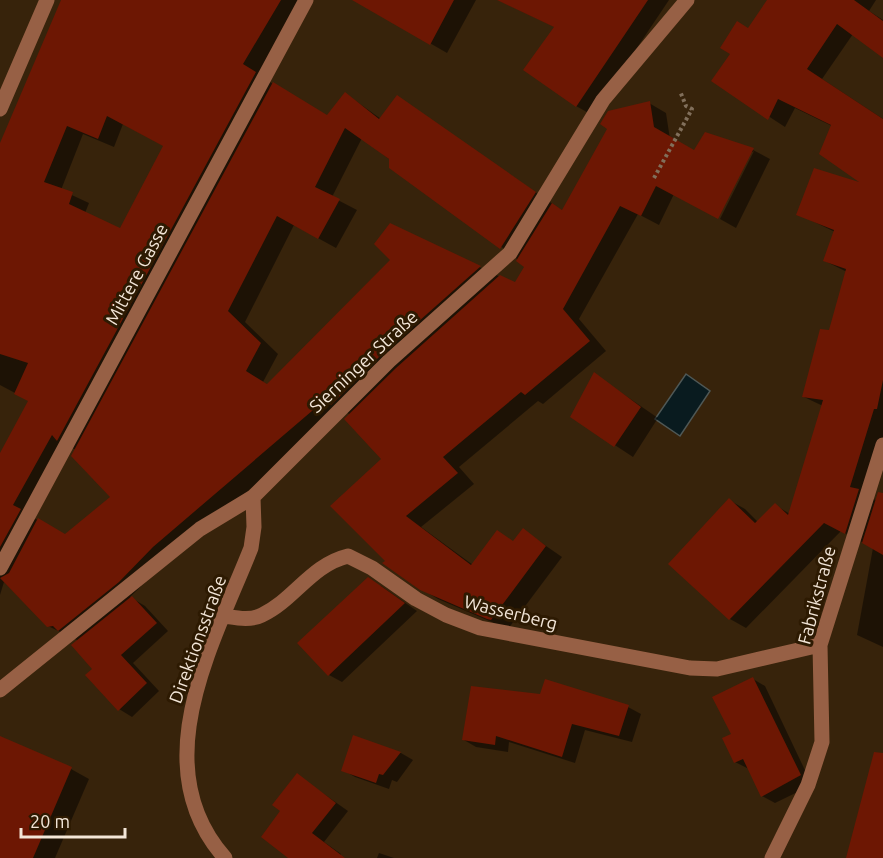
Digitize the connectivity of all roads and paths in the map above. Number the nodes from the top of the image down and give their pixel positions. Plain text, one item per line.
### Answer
1 (47, 0) edge
2 (306, 0) edge
3 (687, 0) edge
4 (680, 91) dead end
5 (0, 109) edge
6 (654, 178) dead end
7 (883, 445) edge
8 (253, 497) junction
9 (2, 558) edge
10 (224, 616) junction
11 (820, 645) junction
12 (0, 690) edge
13 (225, 858) edge
14 (772, 858) edge

1 - 5 street
2 - 9 street, Mittere Gasse
3 - 8 street, Sierninger Straße
4 - 6 path
7 - 11 street, Fabrikstraße
8 - 10 street, Direktionsstraße
8 - 12 street, Sierninger Straße
10 - 11 street, Wasserberg
10 - 13 street, Direktionsstraße
11 - 14 street, Fabrikstraße

